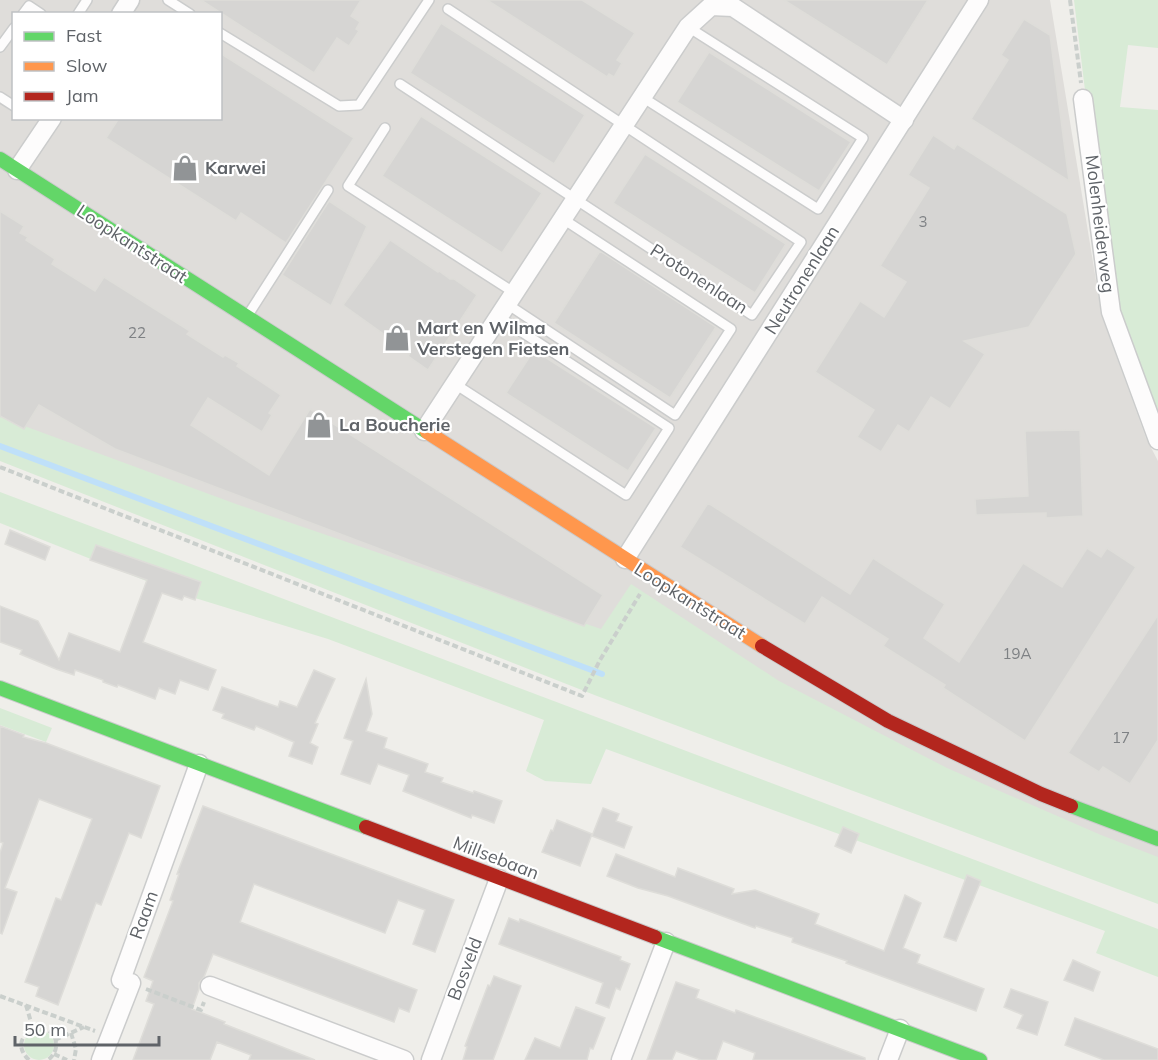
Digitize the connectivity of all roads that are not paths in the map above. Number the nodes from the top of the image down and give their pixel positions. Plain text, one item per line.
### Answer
1 (168, 0) edge
2 (429, 0) edge
3 (979, 0) edge
4 (448, 9) dead end
5 (25, 12) edge
6 (38, 12) edge
7 (186, 12) edge
8 (688, 27) junction
9 (12, 31) edge
10 (222, 34) edge
11 (0, 47) edge
12 (400, 84) dead end
13 (642, 97) junction
14 (1083, 99) road end
15 (51, 120) edge
16 (904, 120) junction
17 (624, 125) junction
18 (385, 128) dead end
19 (0, 159) edge
20 (17, 170) junction
21 (328, 190) dead end
22 (576, 199) junction
23 (563, 219) junction
24 (507, 304) junction
25 (247, 317) junction
26 (455, 384) junction
27 (424, 431) junction
28 (1158, 441) edge
29 (625, 559) junction
30 (0, 688) edge
31 (199, 764) junction
32 (1158, 839) edge
33 (499, 879) junction
34 (666, 942) junction
35 (210, 986) road end
36 (900, 1029) junction
37 (101, 1060) edge
38 (404, 1060) edge
39 (431, 1060) edge
40 (621, 1060) edge
41 (888, 1060) edge
42 (980, 1060) edge

1 - 7 lane
2 - 10 lane
3 - 16 street, Neutronenlaan
4 - 17 lane, Protonenlaan
5 - 6 lane
8 - 13 street
8 - 13 lane
8 - 16 street
9 - 11 lane
12 - 22 lane, Protonenlaan
13 - 17 street
14 - 28 street, Molenheiderweg
15 - 20 street
16 - 29 street, Neutronenlaan
17 - 22 street
17 - 22 lane, Protonenlaan
18 - 24 lane, Protonenlaan
19 - 20 street, Loopkantstraat
20 - 25 street, Loopkantstraat
21 - 25 lane
22 - 23 street
23 - 24 street
23 - 24 lane, Protonenlaan
24 - 26 street
24 - 26 lane, Protonenlaan
25 - 27 street, Loopkantstraat
26 - 27 street
27 - 29 street, Loopkantstraat
29 - 32 street, Loopkantstraat
30 - 31 street, Millsebaan
31 - 33 street, Millsebaan
31 - 37 street, Raam
33 - 34 street, Millsebaan
33 - 39 street, Bosveld
34 - 36 street, Millsebaan
34 - 40 street
35 - 38 street
36 - 41 street
36 - 42 street, Millsebaan

